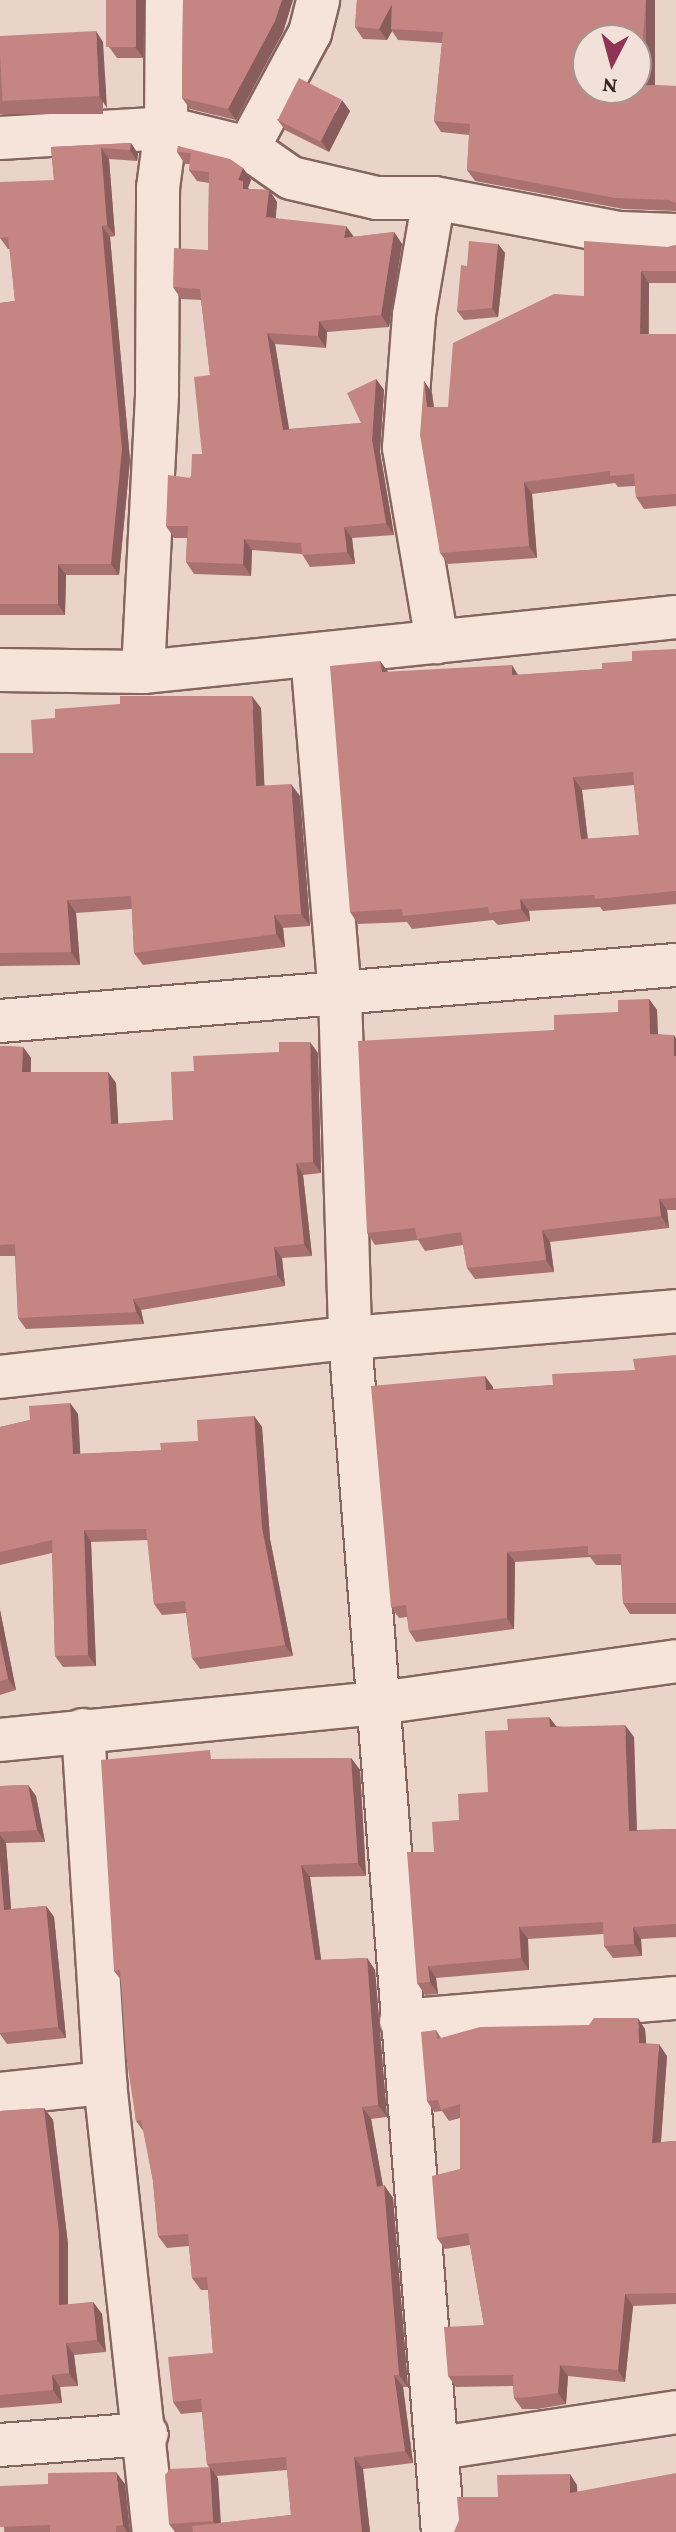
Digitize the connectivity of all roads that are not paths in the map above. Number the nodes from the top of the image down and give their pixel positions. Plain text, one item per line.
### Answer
1 (167, 0) edge
2 (318, 0) edge
3 (166, 128) junction
4 (0, 138) edge
5 (248, 148) junction
6 (434, 198) junction
7 (676, 235) edge
8 (676, 617) edge
9 (437, 642) junction
10 (312, 655) junction
11 (0, 670) edge
12 (143, 672) junction
13 (676, 965) edge
14 (340, 994) junction
15 (0, 1021) edge
16 (676, 1311) edge
17 (350, 1338) junction
18 (0, 1377) edge
19 (676, 1661) edge
20 (379, 1703) junction
21 (83, 1730) junction
22 (0, 1740) edge
23 (676, 1998) edge
24 (401, 2021) junction
25 (105, 2083) junction
26 (0, 2094) edge
27 (676, 2412) edge
28 (147, 2434) junction
29 (0, 2445) edge
30 (439, 2448) junction
31 (154, 2532) edge
32 (443, 2532) edge

1 - 3 street
2 - 5 street
3 - 4 street
3 - 5 street
3 - 12 street
5 - 6 street
6 - 7 street
6 - 9 street
8 - 9 street
9 - 10 street
10 - 12 street
10 - 14 street
11 - 12 street
13 - 14 street
14 - 15 street
14 - 17 street
16 - 17 street
17 - 18 street
17 - 20 street
19 - 20 street
20 - 21 street
20 - 24 street
21 - 22 street
21 - 25 street
23 - 24 street
24 - 30 street
25 - 26 street
25 - 28 street
27 - 30 street
28 - 29 street
28 - 31 street
30 - 32 street

